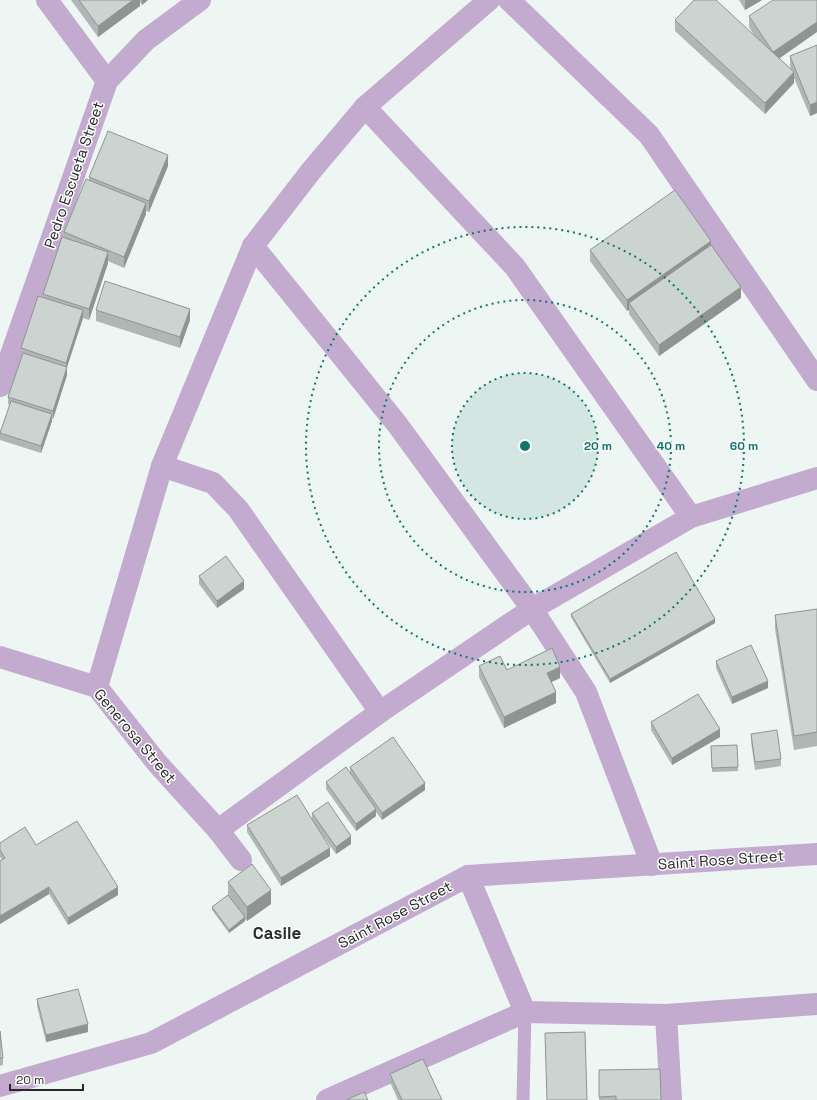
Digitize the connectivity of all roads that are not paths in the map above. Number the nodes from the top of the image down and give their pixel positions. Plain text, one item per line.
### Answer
1 (46, 0) edge
2 (200, 0) edge
3 (489, 0) edge
4 (509, 0) edge
5 (107, 81) junction
6 (365, 107) junction
7 (253, 246) junction
8 (817, 380) edge
9 (0, 386) edge
10 (162, 466) junction
11 (817, 478) edge
12 (691, 517) junction
13 (532, 609) junction
14 (0, 657) edge
15 (98, 687) junction
16 (380, 712) junction
17 (218, 830) junction
18 (817, 854) edge
19 (241, 860) dead end
20 (652, 865) junction
21 (468, 876) junction
22 (817, 1004) edge
23 (525, 1012) junction
24 (666, 1015) junction
25 (0, 1086) edge
26 (326, 1100) edge
27 (524, 1100) edge
28 (671, 1100) edge

1 - 5 street
2 - 5 street, Pedro Escueta Street
3 - 6 street
4 - 8 street
5 - 9 street, Pedro Escueta Street
6 - 7 street
6 - 12 street
7 - 10 street
7 - 13 street
10 - 15 street
10 - 16 street
11 - 12 street
12 - 13 street
13 - 16 street
13 - 20 street
14 - 15 street, Generosa Street
15 - 17 street, Generosa Street
16 - 17 street
17 - 19 street, Generosa Street
18 - 20 street, Saint Rose Street
20 - 21 street, Saint Rose Street
21 - 23 street
21 - 25 street, Saint Rose Street
22 - 24 street
23 - 24 street
23 - 26 street
23 - 27 lane
24 - 28 street

